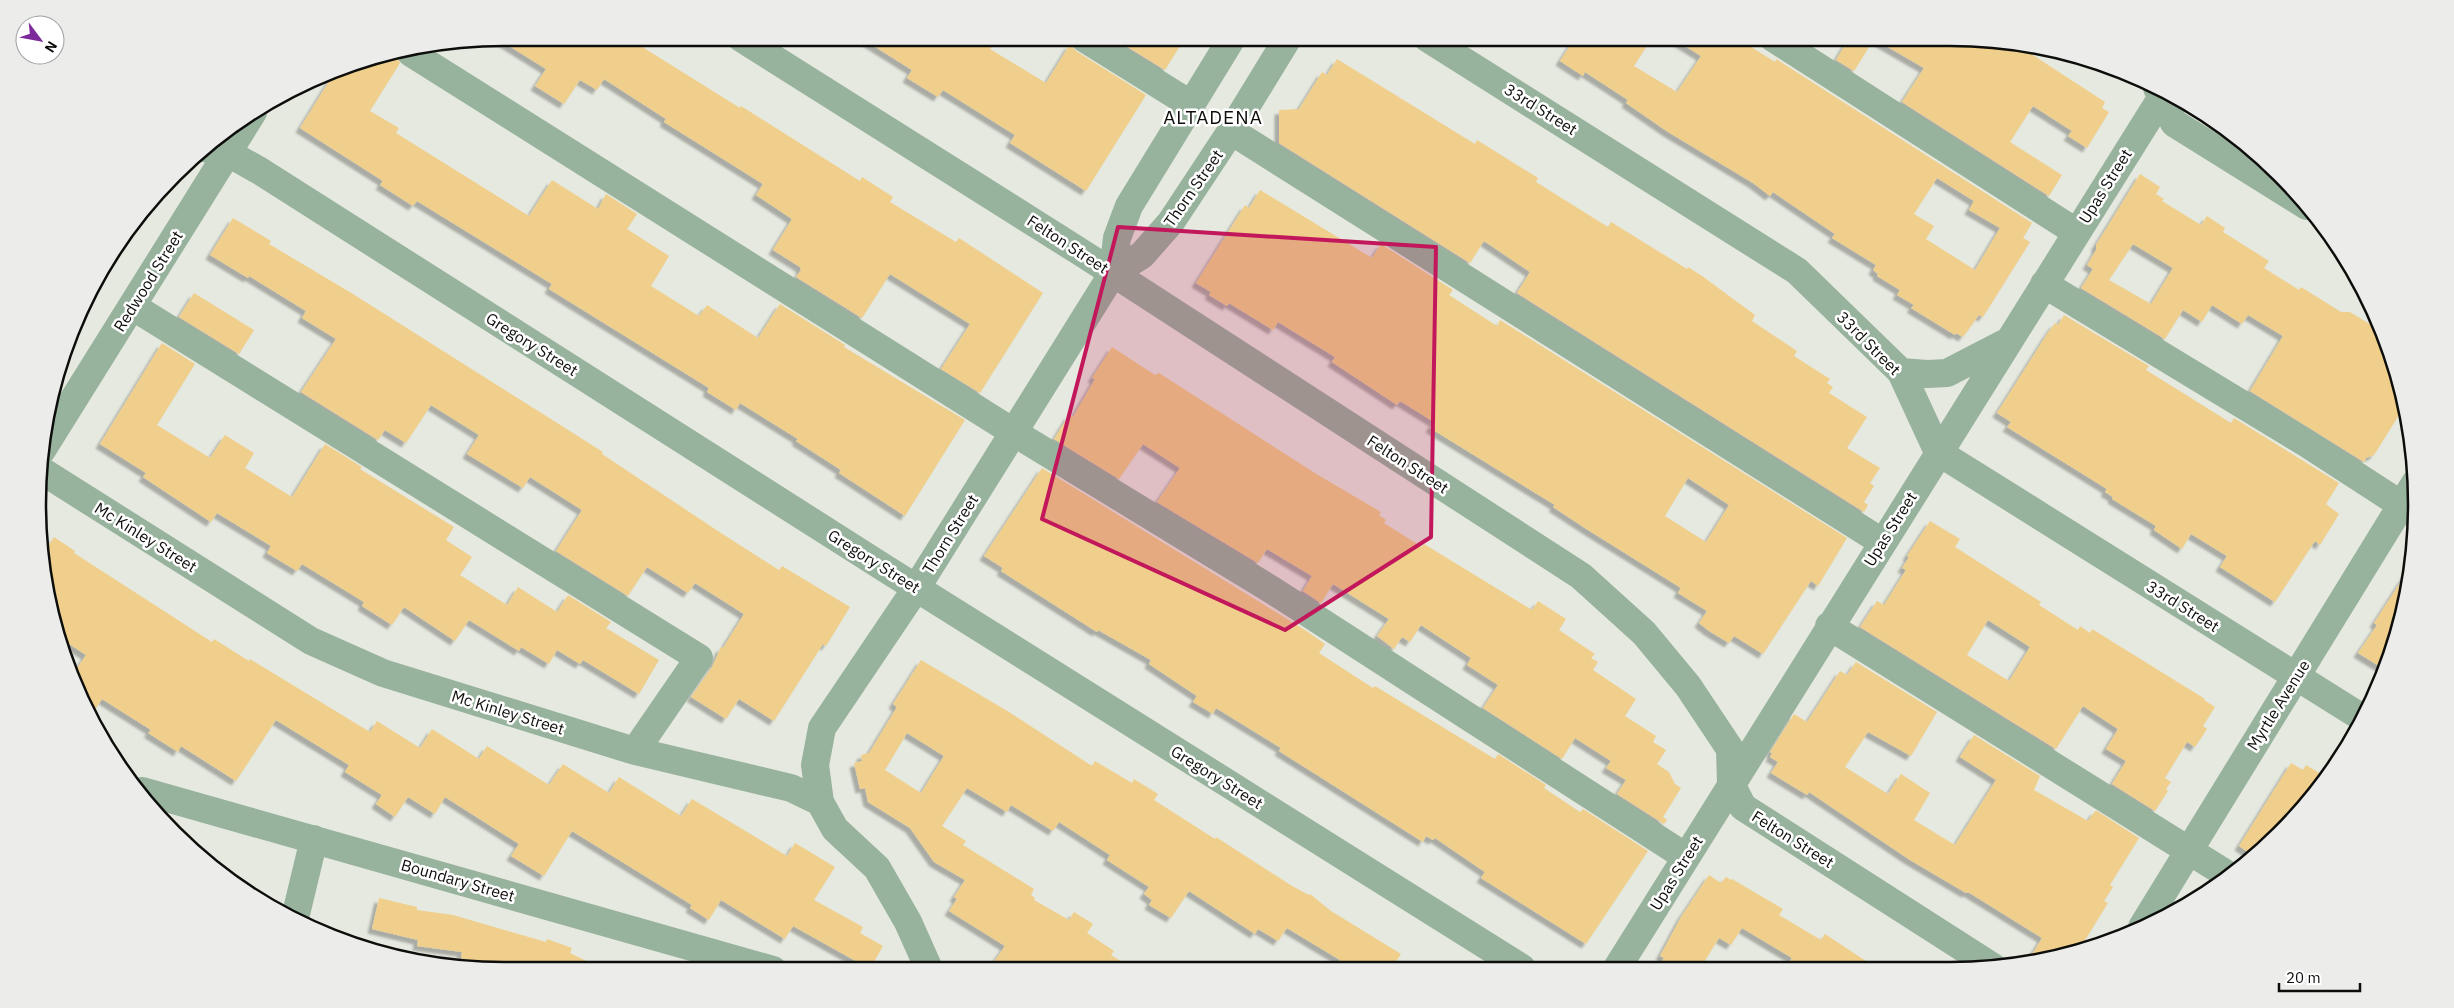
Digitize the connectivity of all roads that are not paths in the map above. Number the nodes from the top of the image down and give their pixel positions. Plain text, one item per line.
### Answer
1 (754, 46) edge
2 (1097, 46) edge
3 (1227, 46) edge
4 (1283, 46) edge
5 (1440, 46) edge
6 (1785, 46) edge
7 (414, 55) edge
8 (2158, 96) edge
9 (2164, 100) edge
10 (1190, 104) junction
11 (1232, 131) junction
12 (216, 150) edge
13 (2285, 192) edge
14 (2076, 232) junction
15 (1113, 273) junction
16 (2044, 284) junction
17 (132, 306) junction
18 (2007, 342) junction
19 (1901, 372) junction
20 (1013, 432) junction
21 (52, 435) edge
22 (1938, 452) junction
23 (47, 474) edge
24 (2408, 499) edge
25 (2408, 503) edge
26 (1882, 542) junction
27 (917, 587) junction
28 (1829, 626) junction
29 (2296, 677) junction
30 (2356, 714) edge
31 (635, 751) junction
32 (1731, 784) junction
33 (148, 792) edge
34 (820, 802) junction
35 (314, 839) junction
36 (2189, 851) junction
37 (1686, 856) junction
38 (2223, 872) edge
39 (296, 912) edge
40 (2148, 917) edge
41 (1984, 961) edge
42 (745, 962) edge
43 (926, 962) edge
44 (1512, 962) edge
45 (1621, 962) edge

1 - 15 street, Felton Street
2 - 10 street
3 - 10 street, Thorn Street
4 - 11 street, Thorn Street
5 - 19 street, 33rd Street
6 - 14 street
7 - 20 street
8 - 14 street, Upas Street
9 - 13 street
10 - 15 street, Thorn Street
11 - 15 street, Thorn Street
11 - 26 street
12 - 17 street, Redwood Street
12 - 27 street, Gregory Street
14 - 16 street, Upas Street
15 - 20 street, Thorn Street
15 - 32 street, Felton Street
16 - 18 street, Upas Street
16 - 24 street
17 - 21 street, Redwood Street
17 - 31 street
18 - 19 street
18 - 22 street, Upas Street
19 - 22 street, 33rd Street
20 - 27 street, Thorn Street
20 - 37 street
22 - 26 street, Upas Street
22 - 29 street, 33rd Street
23 - 31 street, Mc Kinley Street
25 - 29 street, Myrtle Avenue
26 - 28 street, Upas Street
27 - 34 street, Thorn Street
27 - 44 street, Gregory Street
28 - 32 street, Upas Street
28 - 36 street
29 - 30 street, 33rd Street
29 - 36 street, Myrtle Avenue
31 - 34 street, Mc Kinley Street
32 - 37 street, Upas Street
32 - 41 street, Felton Street
33 - 35 street, Boundary Street
34 - 43 street
35 - 39 street
35 - 42 street, Boundary Street
36 - 38 street
36 - 40 street, Myrtle Avenue
37 - 45 street, Upas Street

